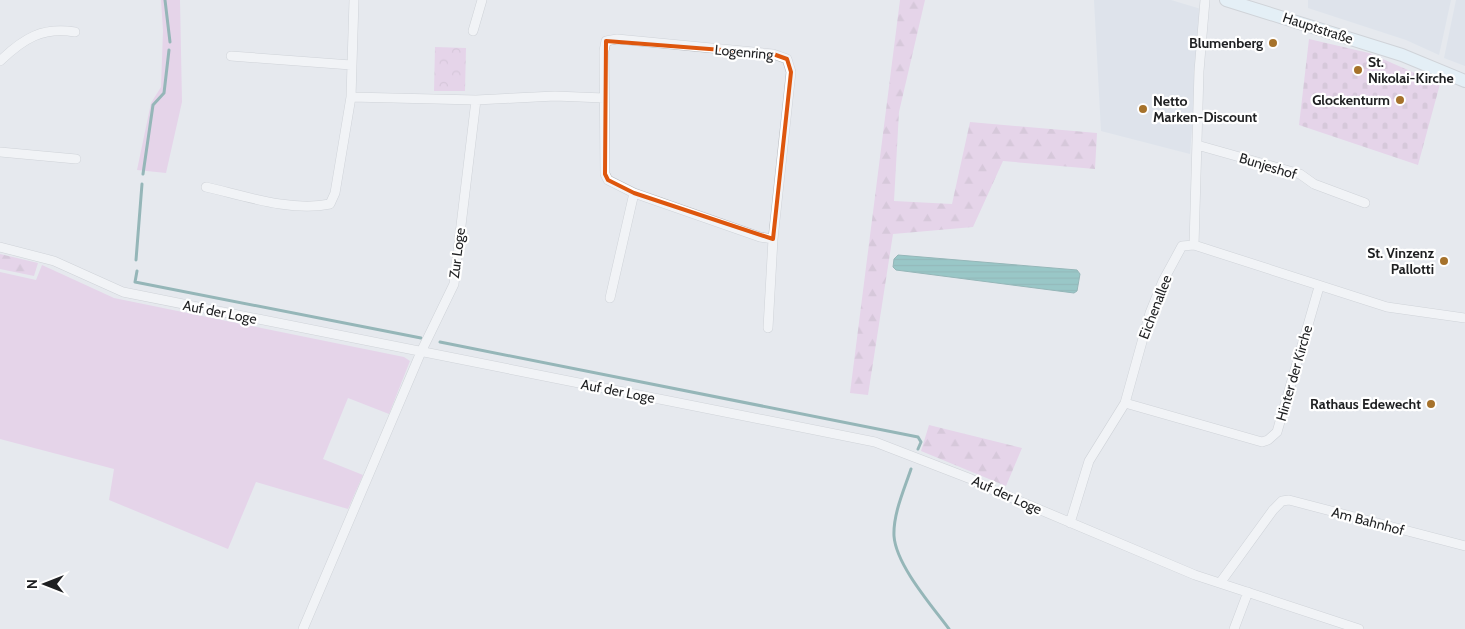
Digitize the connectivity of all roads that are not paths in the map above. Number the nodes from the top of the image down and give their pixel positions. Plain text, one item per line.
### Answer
1 (354, 0) edge
2 (482, 0) edge
3 (1205, 0) edge
4 (1226, 0) edge
5 (473, 31) dead end
6 (75, 32) dead end
7 (231, 56) dead end
8 (0, 60) edge
9 (351, 65) junction
10 (1465, 81) edge
11 (351, 97) junction
12 (604, 98) junction
13 (476, 100) junction
14 (1197, 145) junction
15 (0, 152) edge
16 (76, 159) dead end
17 (206, 187) dead end
18 (634, 193) junction
19 (1365, 203) dead end
20 (773, 239) junction
21 (1194, 245) junction
22 (0, 248) edge
23 (1319, 287) junction
24 (610, 298) dead end
25 (1465, 318) edge
26 (768, 328) dead end
27 (421, 352) junction
28 (1125, 403) junction
29 (1070, 523) junction
30 (1465, 546) edge
31 (1220, 583) junction
32 (1248, 592) junction
33 (304, 629) edge
34 (1234, 629) edge
35 (1359, 629) edge

1 - 9 street
2 - 5 street
3 - 14 street
4 - 10 main road, Hauptstraße
6 - 8 street
7 - 9 street
9 - 11 street
11 - 13 street
11 - 17 street
12 - 13 street
12 - 18 street, Logenring
12 - 20 street, Logenring
13 - 27 street, Zur Loge
14 - 19 street, Bunjeshof
14 - 21 street
15 - 16 street
18 - 20 street, Logenring
18 - 24 street
20 - 26 street, Logenring
21 - 23 street
21 - 28 street, Eichenallee
22 - 27 street, Auf der Loge
23 - 25 street
23 - 28 street, Hinter der Kirche
27 - 29 street, Auf der Loge
27 - 33 street, Zur Loge
28 - 29 street, Eichenallee
29 - 31 street, Auf der Loge
30 - 31 street, Am Bahnhof
31 - 32 street, Auf der Loge
32 - 34 street
32 - 35 street, Auf der Loge

